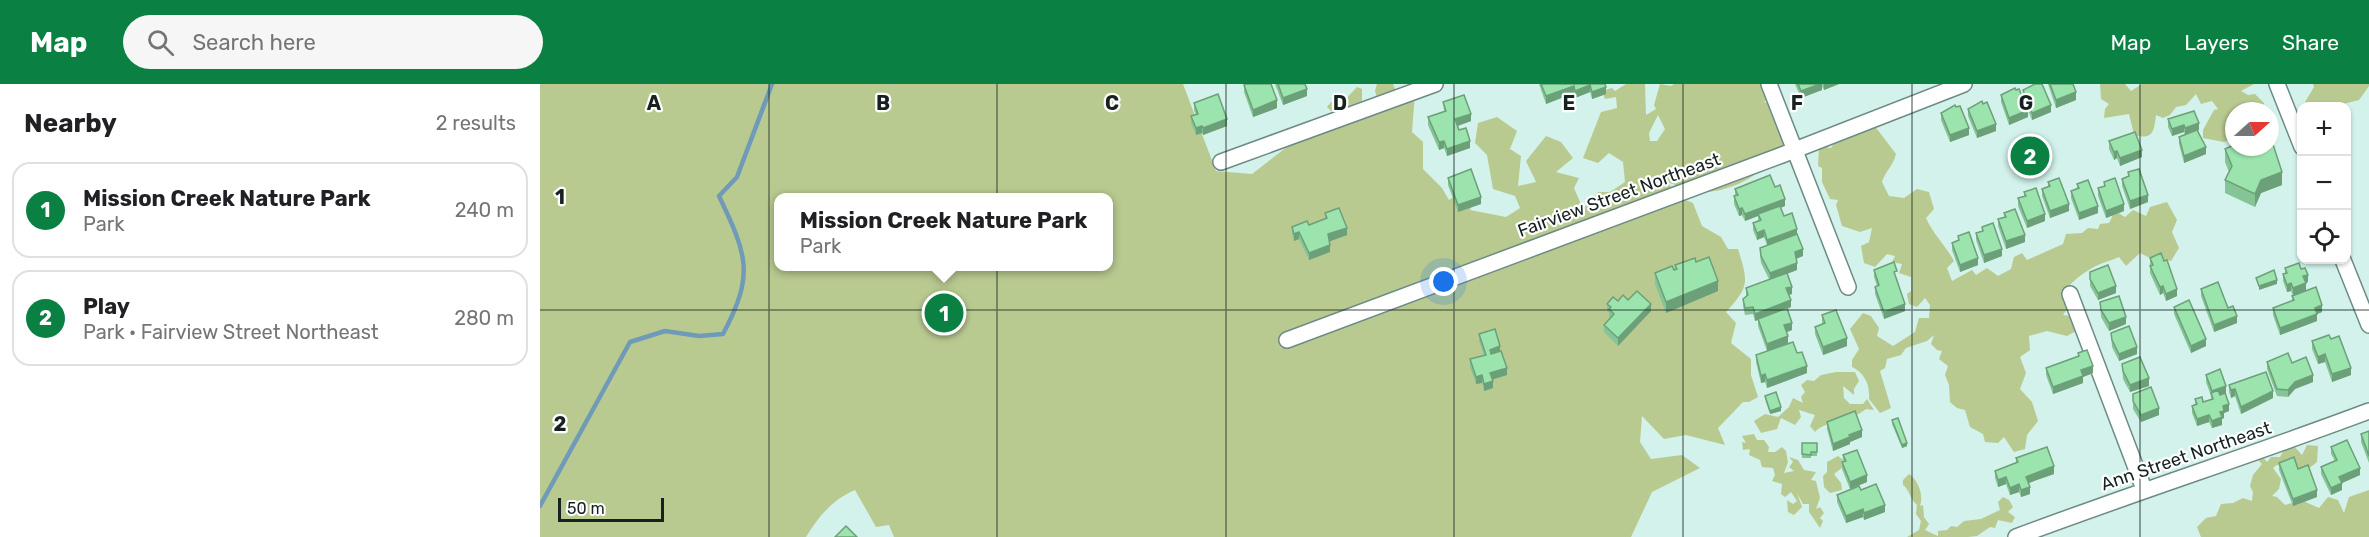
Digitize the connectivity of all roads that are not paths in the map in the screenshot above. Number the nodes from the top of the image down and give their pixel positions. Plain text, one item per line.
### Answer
1 (1435, 84) edge
2 (1769, 84) edge
3 (1964, 84) edge
4 (2277, 84) edge
5 (2297, 136) edge
6 (1793, 150) junction
7 (1221, 162) dead end
8 (2345, 264) edge
9 (1848, 287) dead end
10 (2070, 294) dead end
11 (2369, 325) edge
12 (1287, 340) dead end
13 (2369, 411) edge
14 (2144, 489) junction
15 (2016, 537) edge

1 - 7 street
2 - 6 street
3 - 6 street, Fairview Street Northeast
4 - 5 street
6 - 9 street
6 - 12 street, Fairview Street Northeast
8 - 11 street
10 - 14 street
13 - 14 street, Ann Street Northeast
14 - 15 street, Ann Street Northeast

